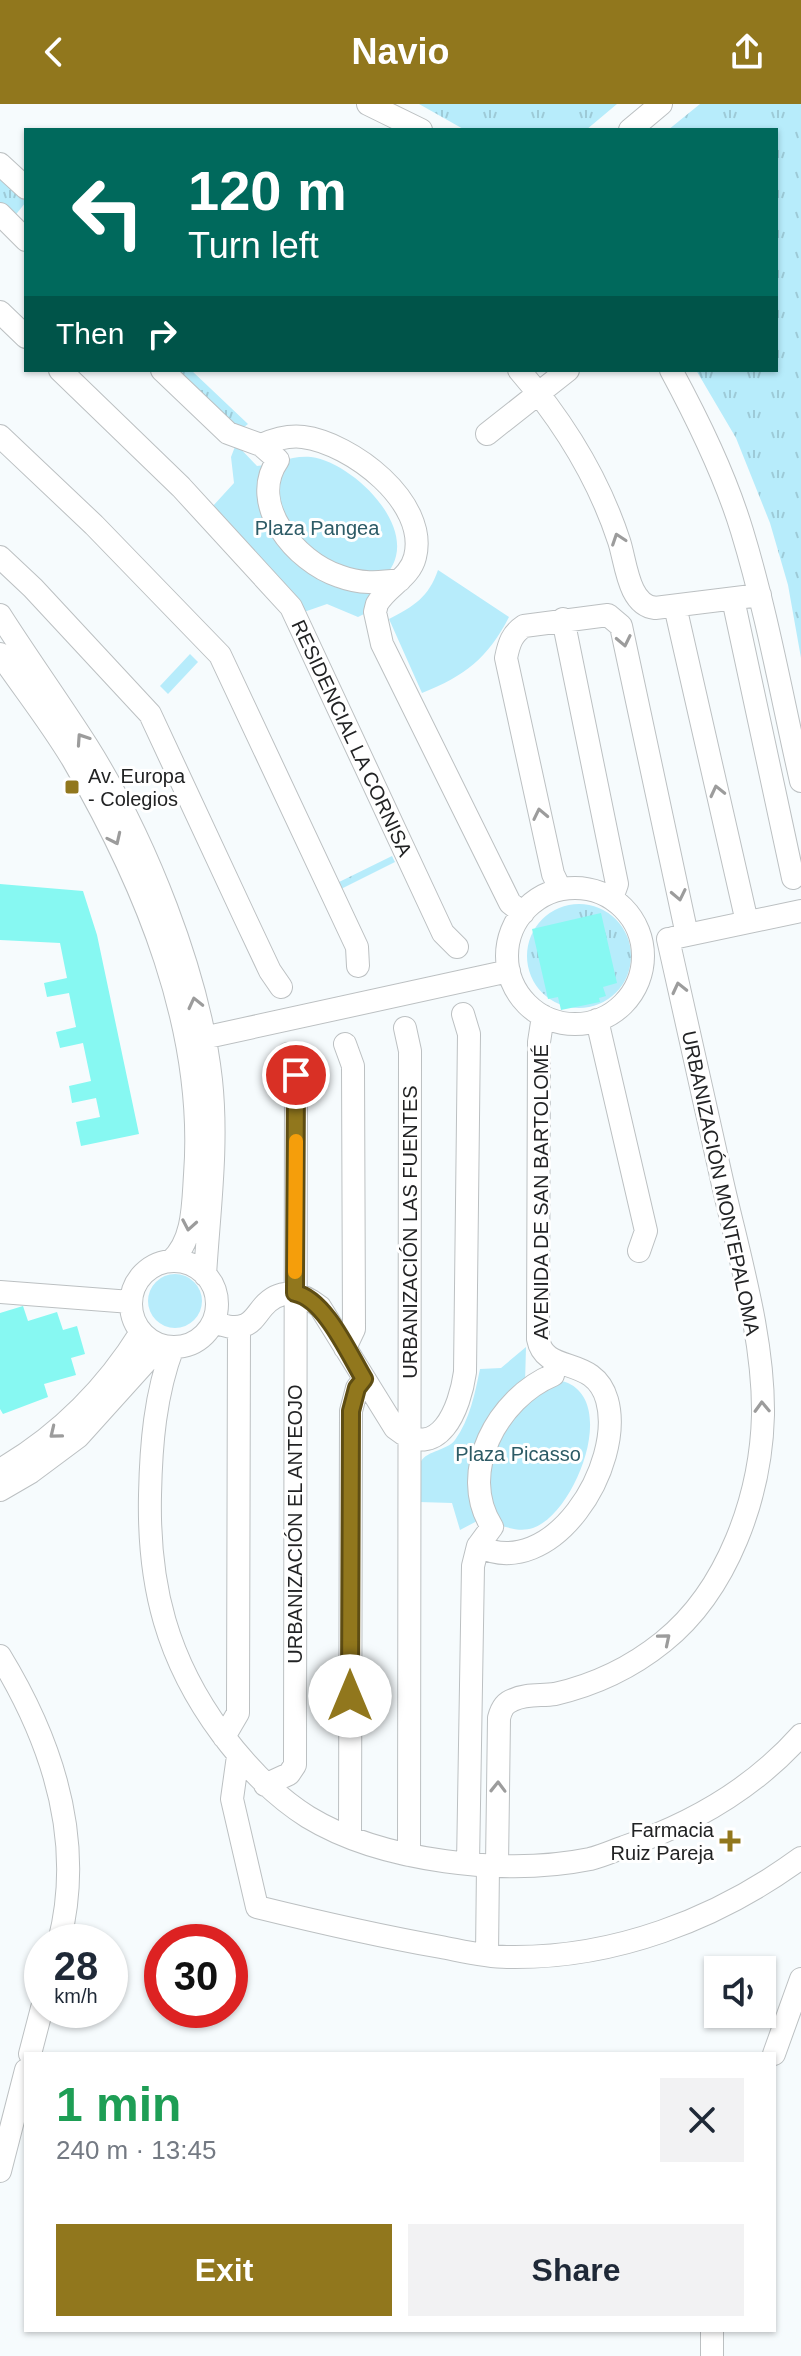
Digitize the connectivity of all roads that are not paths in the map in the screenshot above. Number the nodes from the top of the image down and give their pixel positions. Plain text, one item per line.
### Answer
1 (661, 104) edge
2 (381, 107) edge
3 (418, 128) edge
4 (632, 128) edge
5 (0, 164) edge
6 (24, 186) edge
7 (0, 214) edge
8 (24, 238) edge
9 (0, 312) edge
10 (24, 335) edge
11 (62, 372) edge
12 (164, 372) edge
13 (521, 372) edge
14 (565, 372) edge
15 (672, 372) edge
16 (538, 393) junction
17 (487, 434) dead end
18 (0, 436) edge
19 (261, 445) junction
20 (0, 557) edge
21 (400, 580) junction
22 (760, 595) junction
23 (733, 599) junction
24 (675, 606) junction
25 (0, 615) edge
26 (563, 619) junction
27 (0, 654) edge
28 (794, 718) edge
29 (801, 781) edge
30 (793, 878) dead end
31 (560, 889) junction
32 (612, 898) junction
33 (801, 911) edge
34 (523, 913) junction
35 (631, 916) junction
36 (747, 922) junction
37 (678, 937) junction
38 (457, 947) dead end
39 (358, 966) dead end
40 (509, 971) junction
41 (639, 980) junction
42 (281, 987) dead end
43 (463, 1014) dead end
44 (543, 1016) junction
45 (597, 1020) junction
46 (405, 1028) dead end
47 (203, 1038) junction
48 (345, 1044) dead end
49 (288, 1054) dead end
50 (639, 1251) dead end
51 (171, 1261) junction
52 (205, 1275) junction
53 (0, 1292) edge
54 (295, 1293) junction
55 (131, 1302) junction
56 (213, 1322) junction
57 (239, 1327) junction
58 (141, 1332) junction
59 (167, 1346) junction
60 (345, 1348) junction
61 (556, 1361) junction
62 (364, 1379) junction
63 (123, 1387) junction
64 (157, 1414) junction
65 (409, 1436) junction
66 (0, 1470) edge
67 (0, 1490) edge
68 (478, 1546) junction
69 (0, 1656) edge
70 (801, 1735) edge
71 (224, 1737) junction
72 (238, 1756) junction
73 (265, 1785) junction
74 (350, 1837) junction
75 (409, 1855) junction
76 (801, 1858) edge
77 (484, 1864) junction
78 (64, 1924) edge
79 (487, 1955) junction
80 (801, 1979) edge
81 (37, 2028) edge
82 (31, 2052) edge
83 (775, 2052) edge
84 (24, 2078) edge
85 (0, 2171) edge
86 (712, 2332) edge
87 (712, 2356) edge

1 - 4 street
2 - 3 street
5 - 6 street
7 - 8 street
9 - 10 street
11 - 38 street, RESIDENCIAL LA CORNISA
12 - 19 street
13 - 16 street
14 - 16 street
15 - 22 street
16 - 17 street
24 -> 16 street
18 - 39 street
19 - 21 street
19 - 21 street
20 - 42 street
21 - 34 street
22 - 23 street
22 - 28 street
23 - 24 street
23 - 30 street
36 -> 24 street
47 -> 25 street
31 -> 26 street, URBANIZACIÓN MONTEPALOMA
26 - 32 street
26 -> 37 street, URBANIZACIÓN MONTEPALOMA
27 -> 51 street
28 - 29 street
31 - 32 street
31 - 34 street
32 - 35 street
33 - 36 street
34 - 40 street
35 - 37 street
35 - 41 street
36 - 37 street
37 - 41 street
77 -> 37 street, URBANIZACIÓN MONTEPALOMA
40 - 44 street
40 - 47 street
41 - 45 street
43 - 65 street
44 - 45 street
44 - 61 street, AVENIDA DE SAN BARTOLOMÉ
45 - 50 street
46 - 65 street, URBANIZACIÓN LAS FUENTES
47 - 52 street
48 - 60 street
49 - 54 street
51 - 52 street
51 - 55 street
52 - 56 street
53 - 55 street
54 - 57 street
54 - 60 street
54 - 73 street, URBANIZACIÓN EL ANTEOJO
55 - 58 street
56 - 57 street
56 - 59 street
57 - 71 street
58 - 59 street
58 -> 66 street
59 - 63 street
59 - 64 street
60 - 62 street
61 - 68 street, AVENIDA DE SAN BARTOLOMÉ
61 - 68 street, AVENIDA DE SAN BARTOLOMÉ
62 - 65 street
62 - 74 street
63 - 64 street
63 - 67 street
64 - 71 street
65 - 75 street
68 - 77 street, AVENIDA DE SAN BARTOLOMÉ
69 - 78 street
70 - 77 street
71 - 72 street
72 - 73 street
72 - 79 street
73 - 74 street
74 - 75 street
75 - 77 street
76 - 79 street
77 - 79 street
80 - 83 street
81 - 82 street
84 - 85 street
86 - 87 street

